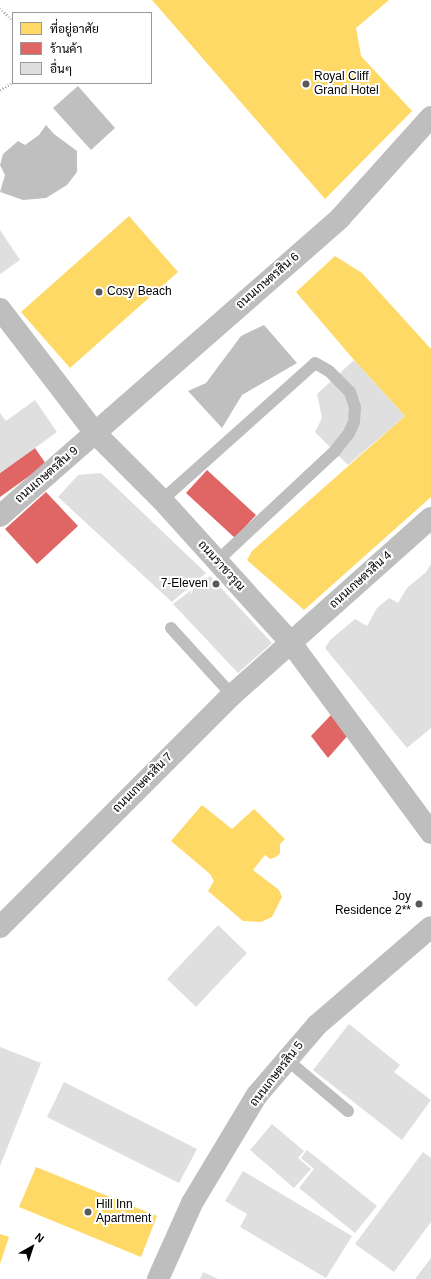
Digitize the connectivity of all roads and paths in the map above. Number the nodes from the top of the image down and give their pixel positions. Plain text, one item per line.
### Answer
1 (0, 8) edge
2 (12, 20) edge
3 (12, 83) edge
4 (0, 90) edge
5 (431, 117) edge
6 (0, 309) edge
7 (94, 433) junction
8 (162, 500) junction
9 (0, 516) edge
10 (431, 518) edge
11 (217, 561) junction
12 (171, 628) dead end
13 (291, 643) junction
14 (232, 694) junction
15 (431, 833) edge
16 (0, 927) edge
17 (431, 927) edge
18 (286, 1059) junction
19 (348, 1111) dead end
20 (158, 1279) edge

1 - 2 path
3 - 4 path
5 - 7 street, ถนนเกษตรสิน 6
6 - 7 street, ถนนราชวรุณ
7 - 8 street, ถนนราชวรุณ
7 - 9 street, ถนนเกษตรสิน 9
8 - 11 street, ถนนราชวรุณ
8 - 11 lane
10 - 13 street, ถนนเกษตรสิน 4
11 - 13 street, ถนนราชวรุณ
12 - 14 lane
13 - 14 street, ถนนเกษตรสิน 7
13 - 15 street, ถนนราชวรุณ
14 - 16 street, ถนนเกษตรสิน 7
17 - 18 street, ถนนเกษตรสิน 5
18 - 19 lane
18 - 20 street, ถนนเกษตรสิน 5

